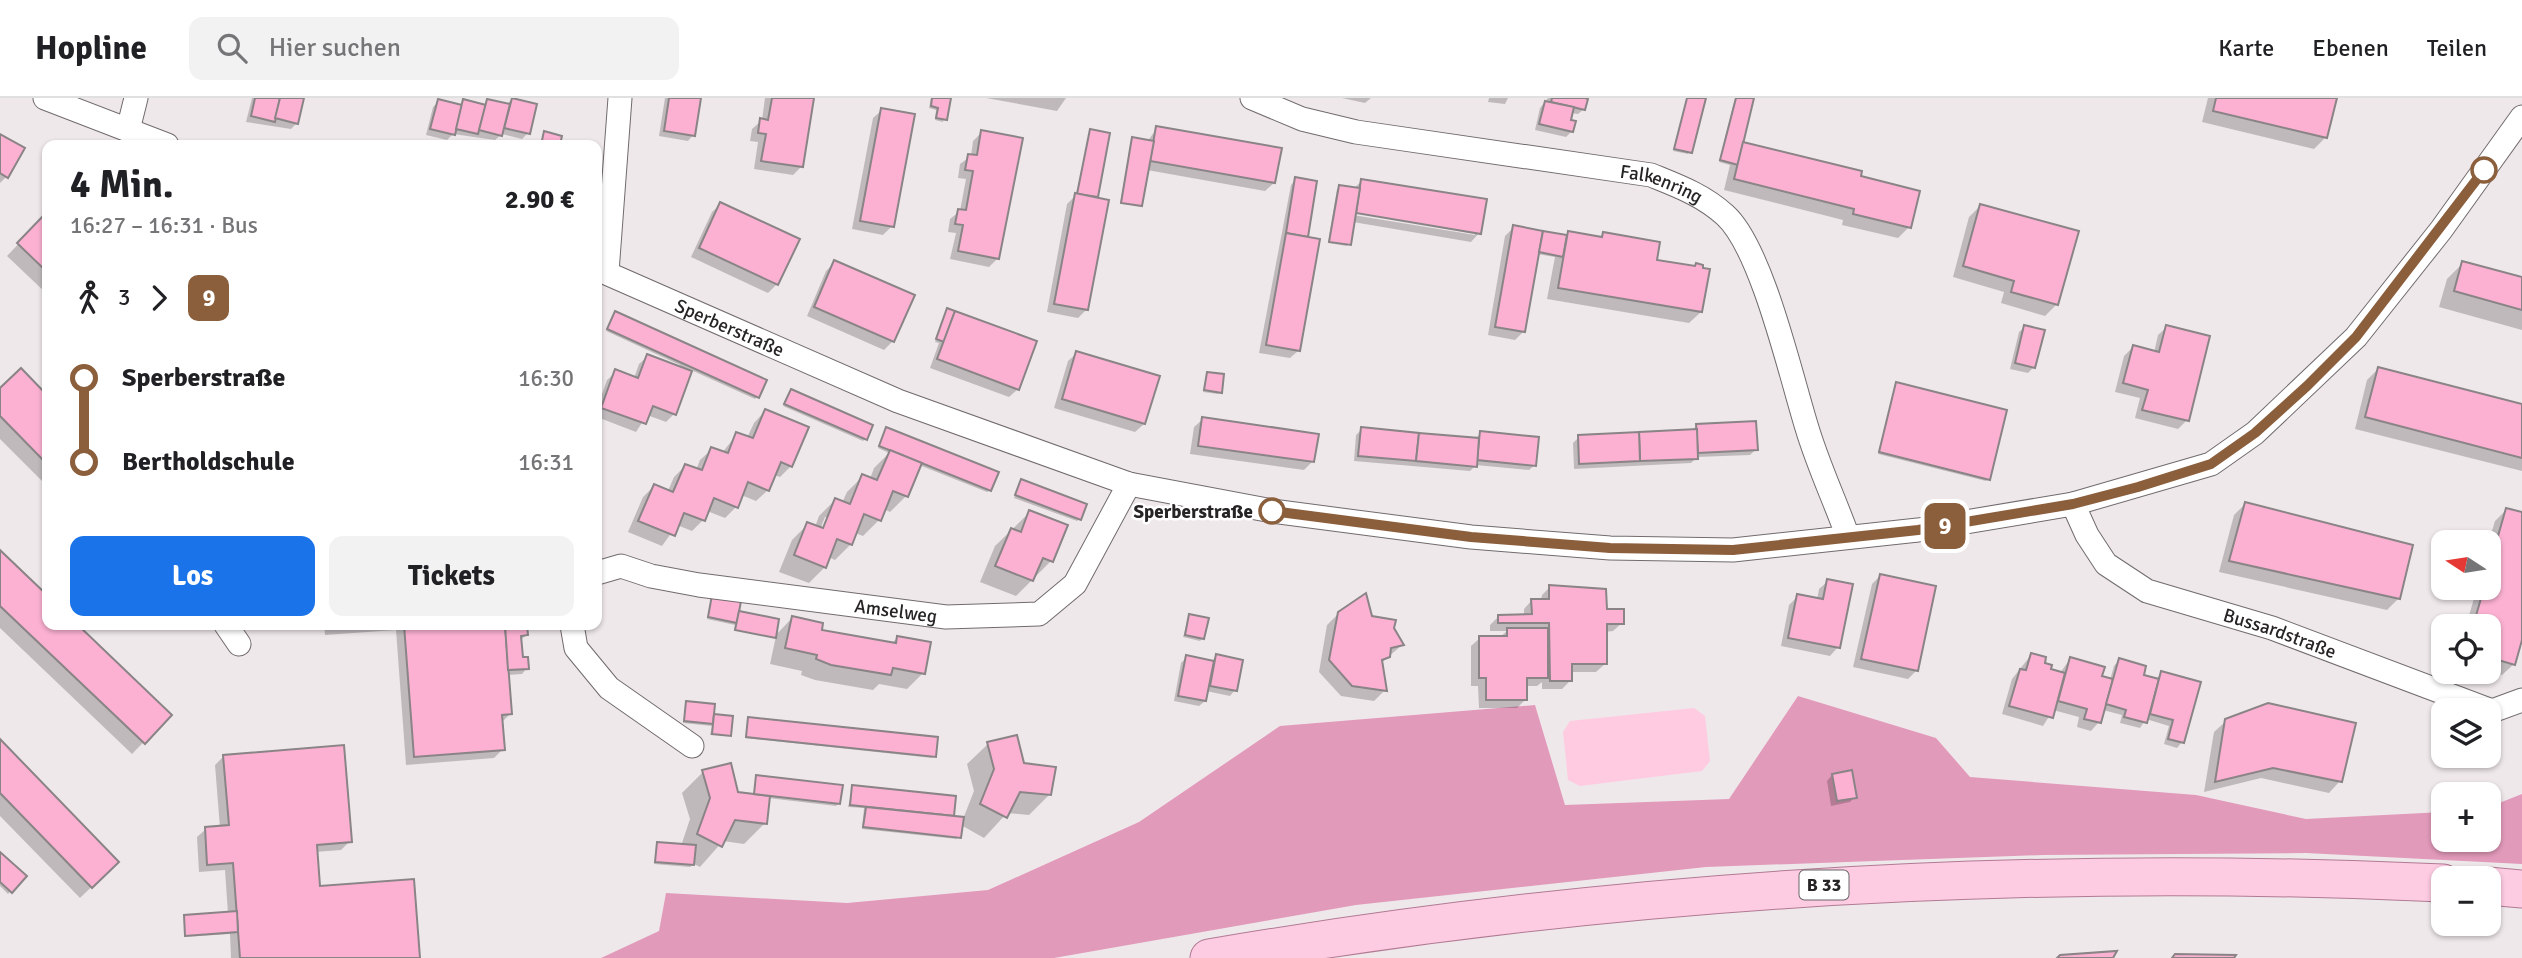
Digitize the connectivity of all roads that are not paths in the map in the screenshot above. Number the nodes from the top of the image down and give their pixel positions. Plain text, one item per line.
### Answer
1 (46, 98) edge
2 (136, 98) edge
3 (620, 98) edge
4 (1252, 98) edge
5 (2522, 117) edge
6 (128, 130) junction
7 (154, 140) edge
8 (602, 270) edge
9 (1129, 484) junction
10 (2073, 504) junction
11 (1849, 537) junction
12 (602, 572) edge
13 (229, 630) edge
14 (573, 630) edge
15 (239, 644) dead end
16 (2522, 700) edge
17 (692, 746) dead end
18 (2431, 882) edge
19 (2501, 887) edge
20 (2522, 889) edge
21 (1209, 958) edge

1 - 6 street
2 - 6 street
3 - 8 street
4 - 11 street, Falkenring
5 - 10 street, Sperberstraße
6 - 7 street
8 - 9 street, Sperberstraße
9 - 11 street, Sperberstraße
9 - 12 street, Amselweg
10 - 11 street, Sperberstraße
10 - 16 street, Bussardstraße
13 - 15 street
14 - 17 street
18 - 21 main road, B 33
19 - 20 main road

